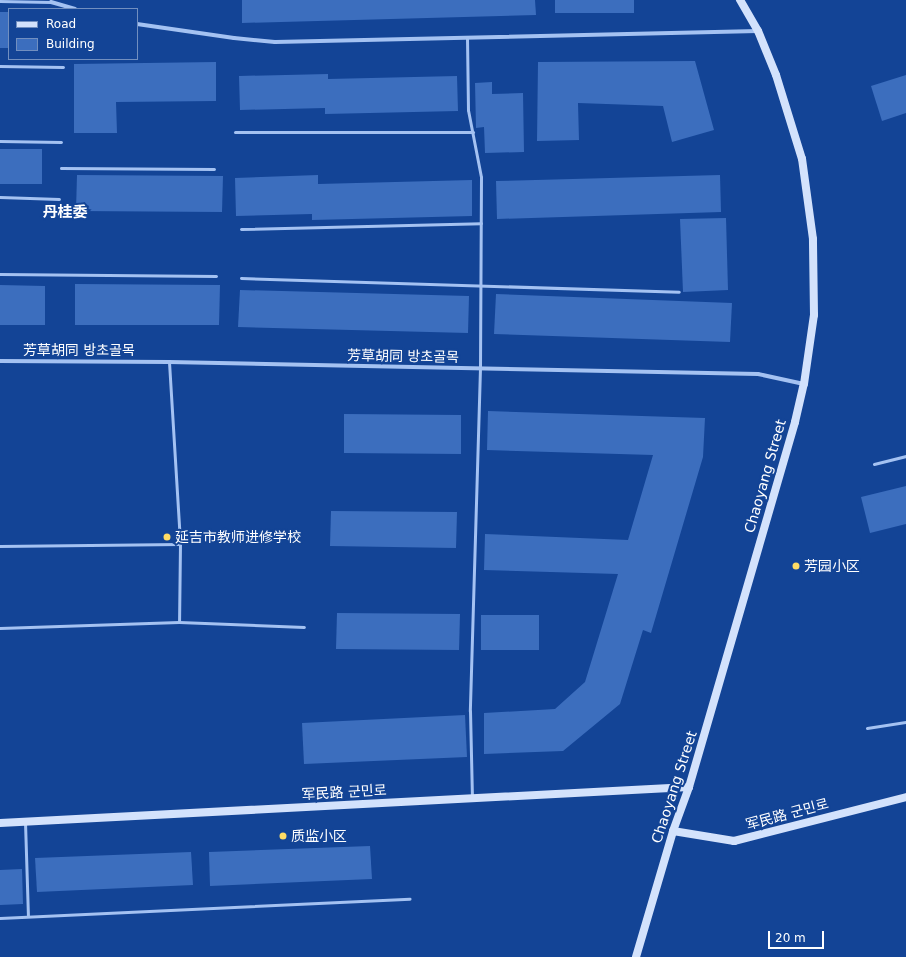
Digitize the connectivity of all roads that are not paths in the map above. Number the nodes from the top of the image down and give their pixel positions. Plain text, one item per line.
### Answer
1 (740, 0) edge
2 (0, 1) edge
3 (51, 2) joint
4 (72, 8) edge
5 (138, 24) edge
6 (758, 32) junction
7 (467, 38) junction
8 (0, 66) edge
9 (63, 67) dead end
10 (235, 132) dead end
11 (472, 132) junction
12 (0, 141) edge
13 (61, 142) dead end
14 (61, 168) dead end
15 (214, 169) dead end
16 (0, 197) edge
17 (59, 199) dead end
18 (481, 223) junction
19 (241, 229) dead end
20 (0, 274) edge
21 (216, 276) dead end
22 (242, 278) dead end
23 (481, 285) junction
24 (679, 292) dead end
25 (0, 361) edge
26 (169, 362) junction
27 (480, 368) junction
28 (804, 384) junction
29 (906, 456) edge
30 (874, 464) dead end
31 (180, 544) junction
32 (0, 546) edge
33 (179, 622) junction
34 (304, 627) dead end
35 (0, 628) edge
36 (906, 722) edge
37 (867, 728) dead end
38 (689, 787) junction
39 (906, 797) edge
40 (472, 798) junction
41 (25, 822) junction
42 (0, 823) edge
43 (673, 831) junction
44 (410, 899) dead end
45 (28, 916) junction
46 (0, 918) edge
47 (636, 957) edge

1 - 6 main road, Chaoyang Street
2 - 3 lane
3 - 4 street
5 - 7 street
6 - 7 street
6 - 28 main road, Chaoyang Street
7 - 11 lane
8 - 9 lane
10 - 11 lane
11 - 18 lane
12 - 13 lane
14 - 15 lane
16 - 17 lane
18 - 19 lane
18 - 23 lane
20 - 21 lane
22 - 23 lane
23 - 24 lane
23 - 27 lane
25 - 26 street, 芳草胡同 방초골목
26 - 27 street, 芳草胡同 방초골목
26 - 31 lane
27 - 28 street, 芳草胡同 방초골목
27 - 40 lane
28 - 38 main road, Chaoyang Street
29 - 30 lane
31 - 32 lane
31 - 33 lane
33 - 34 lane
33 - 35 lane
36 - 37 lane
38 - 40 main road, 军民路 군민로
38 - 43 main road, Chaoyang Street
39 - 43 main road, 军民路 군민로
40 - 41 main road, 军民路 군민로
41 - 42 main road, 军民路 군민로
41 - 45 lane
43 - 47 main road, Chaoyang Street
44 - 45 lane
45 - 46 lane

